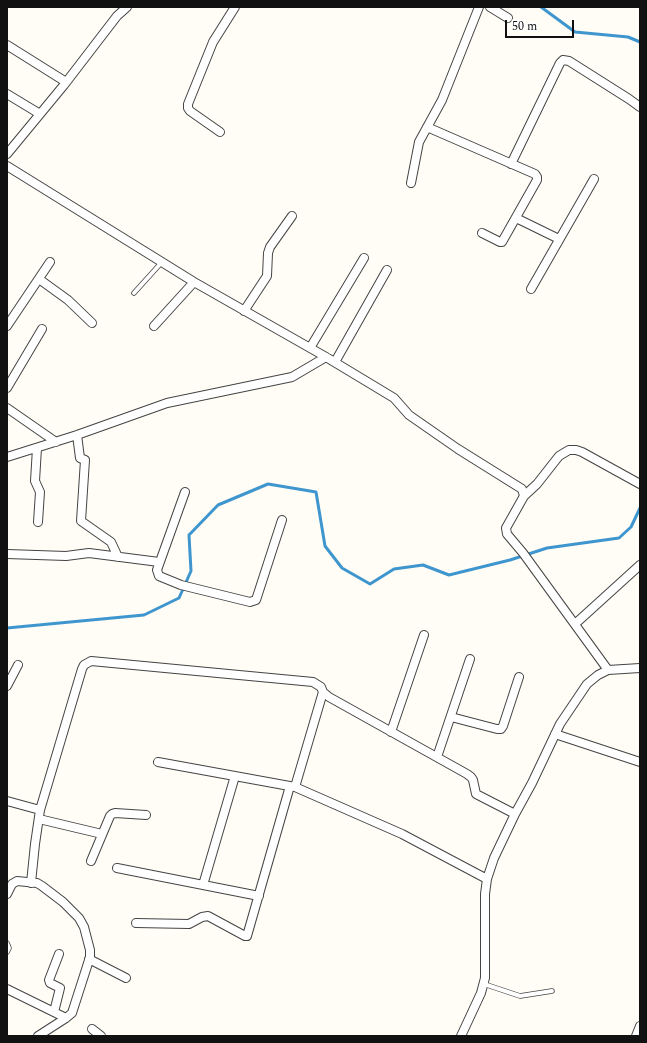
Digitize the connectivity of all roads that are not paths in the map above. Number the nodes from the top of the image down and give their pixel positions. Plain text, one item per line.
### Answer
1 (127, 7) edge
2 (235, 7) edge
3 (480, 7) edge
4 (490, 7) edge
5 (508, 18) dead end
6 (7, 45) edge
7 (66, 82) junction
8 (7, 94) edge
9 (640, 107) edge
10 (40, 114) junction
11 (427, 127) junction
12 (220, 132) dead end
13 (7, 154) edge
14 (511, 164) junction
15 (7, 166) edge
16 (594, 179) dead end
17 (411, 183) dead end
18 (292, 216) dead end
19 (516, 218) junction
20 (482, 233) dead end
21 (559, 239) junction
22 (364, 258) dead end
23 (50, 262) dead end
24 (162, 262) junction
25 (387, 270) dead end
26 (39, 279) junction
27 (194, 282) junction
28 (530, 289) dead end
29 (134, 293) dead end
30 (244, 311) junction
31 (92, 323) dead end
32 (7, 326) edge
33 (154, 326) dead end
34 (42, 329) dead end
35 (310, 348) junction
36 (326, 357) junction
37 (334, 362) junction
38 (7, 388) edge
39 (7, 408) edge
40 (77, 434) junction
41 (56, 442) junction
42 (37, 448) junction
43 (7, 457) edge
44 (640, 484) edge
45 (185, 492) dead end
46 (524, 496) junction
47 (282, 520) dead end
48 (38, 522) dead end
49 (7, 554) edge
50 (118, 557) junction
51 (159, 562) junction
52 (640, 565) edge
53 (575, 624) junction
54 (424, 635) dead end
55 (470, 658) dead end
56 (18, 665) dead end
57 (640, 668) edge
58 (608, 670) junction
59 (520, 677) dead end
60 (7, 686) edge
61 (323, 692) junction
62 (450, 717) junction
63 (391, 732) junction
64 (555, 734) junction
65 (437, 757) junction
66 (158, 762) dead end
67 (640, 762) edge
68 (235, 776) junction
69 (293, 786) junction
70 (7, 801) edge
71 (40, 814) junction
72 (515, 814) junction
73 (146, 815) dead end
74 (102, 834) junction
75 (91, 861) dead end
76 (117, 868) dead end
77 (487, 879) junction
78 (31, 883) junction
79 (203, 885) junction
80 (7, 894) edge
81 (259, 896) junction
82 (136, 923) dead end
83 (7, 943) edge
84 (7, 952) edge
85 (59, 954) dead end
86 (89, 959) junction
87 (126, 978) dead end
88 (483, 984) junction
89 (7, 989) edge
90 (552, 991) dead end
91 (54, 1012) junction
92 (66, 1018) junction
93 (640, 1026) edge
94 (92, 1029) dead end
95 (38, 1036) edge
96 (101, 1036) edge
97 (461, 1036) edge
98 (636, 1036) edge

1 - 7 street
2 - 12 street
3 - 11 street
4 - 5 street
6 - 7 street
7 - 10 street
8 - 10 street
9 - 14 street
10 - 13 street
11 - 14 street
11 - 17 street
14 - 19 street
15 - 24 street
16 - 21 street
18 - 30 street
19 - 20 street
19 - 21 street
21 - 28 street
22 - 35 street
23 - 26 street
24 - 27 street
24 - 29 lane
25 - 37 street
26 - 31 street
26 - 32 street
27 - 30 street
27 - 33 street
30 - 35 street
34 - 38 street
35 - 36 street
36 - 37 street
36 - 40 street
37 - 46 street
39 - 41 street
40 - 41 street
40 - 50 street
41 - 42 street
42 - 43 street
42 - 48 street
44 - 46 street
45 - 51 street
46 - 53 street
47 - 51 street
49 - 50 street
50 - 51 street
52 - 53 street
53 - 58 street
54 - 63 street
55 - 62 street
56 - 60 street
57 - 58 street
58 - 64 street
59 - 62 street
61 - 63 street
61 - 69 street
61 - 71 street
62 - 65 street
63 - 65 street
64 - 67 street
64 - 72 street
65 - 72 street
66 - 68 street
68 - 69 street
68 - 79 street
69 - 77 street
69 - 81 street
70 - 71 street
71 - 74 street
71 - 78 street
72 - 77 street
73 - 74 street
74 - 75 street
76 - 79 street
77 - 88 street
78 - 80 street
78 - 86 street
79 - 81 street
81 - 82 street
83 - 84 lane
85 - 91 street
86 - 87 street
86 - 92 street
88 - 90 lane
88 - 97 street
89 - 91 street
91 - 92 street
92 - 95 street
93 - 98 street
94 - 96 street

